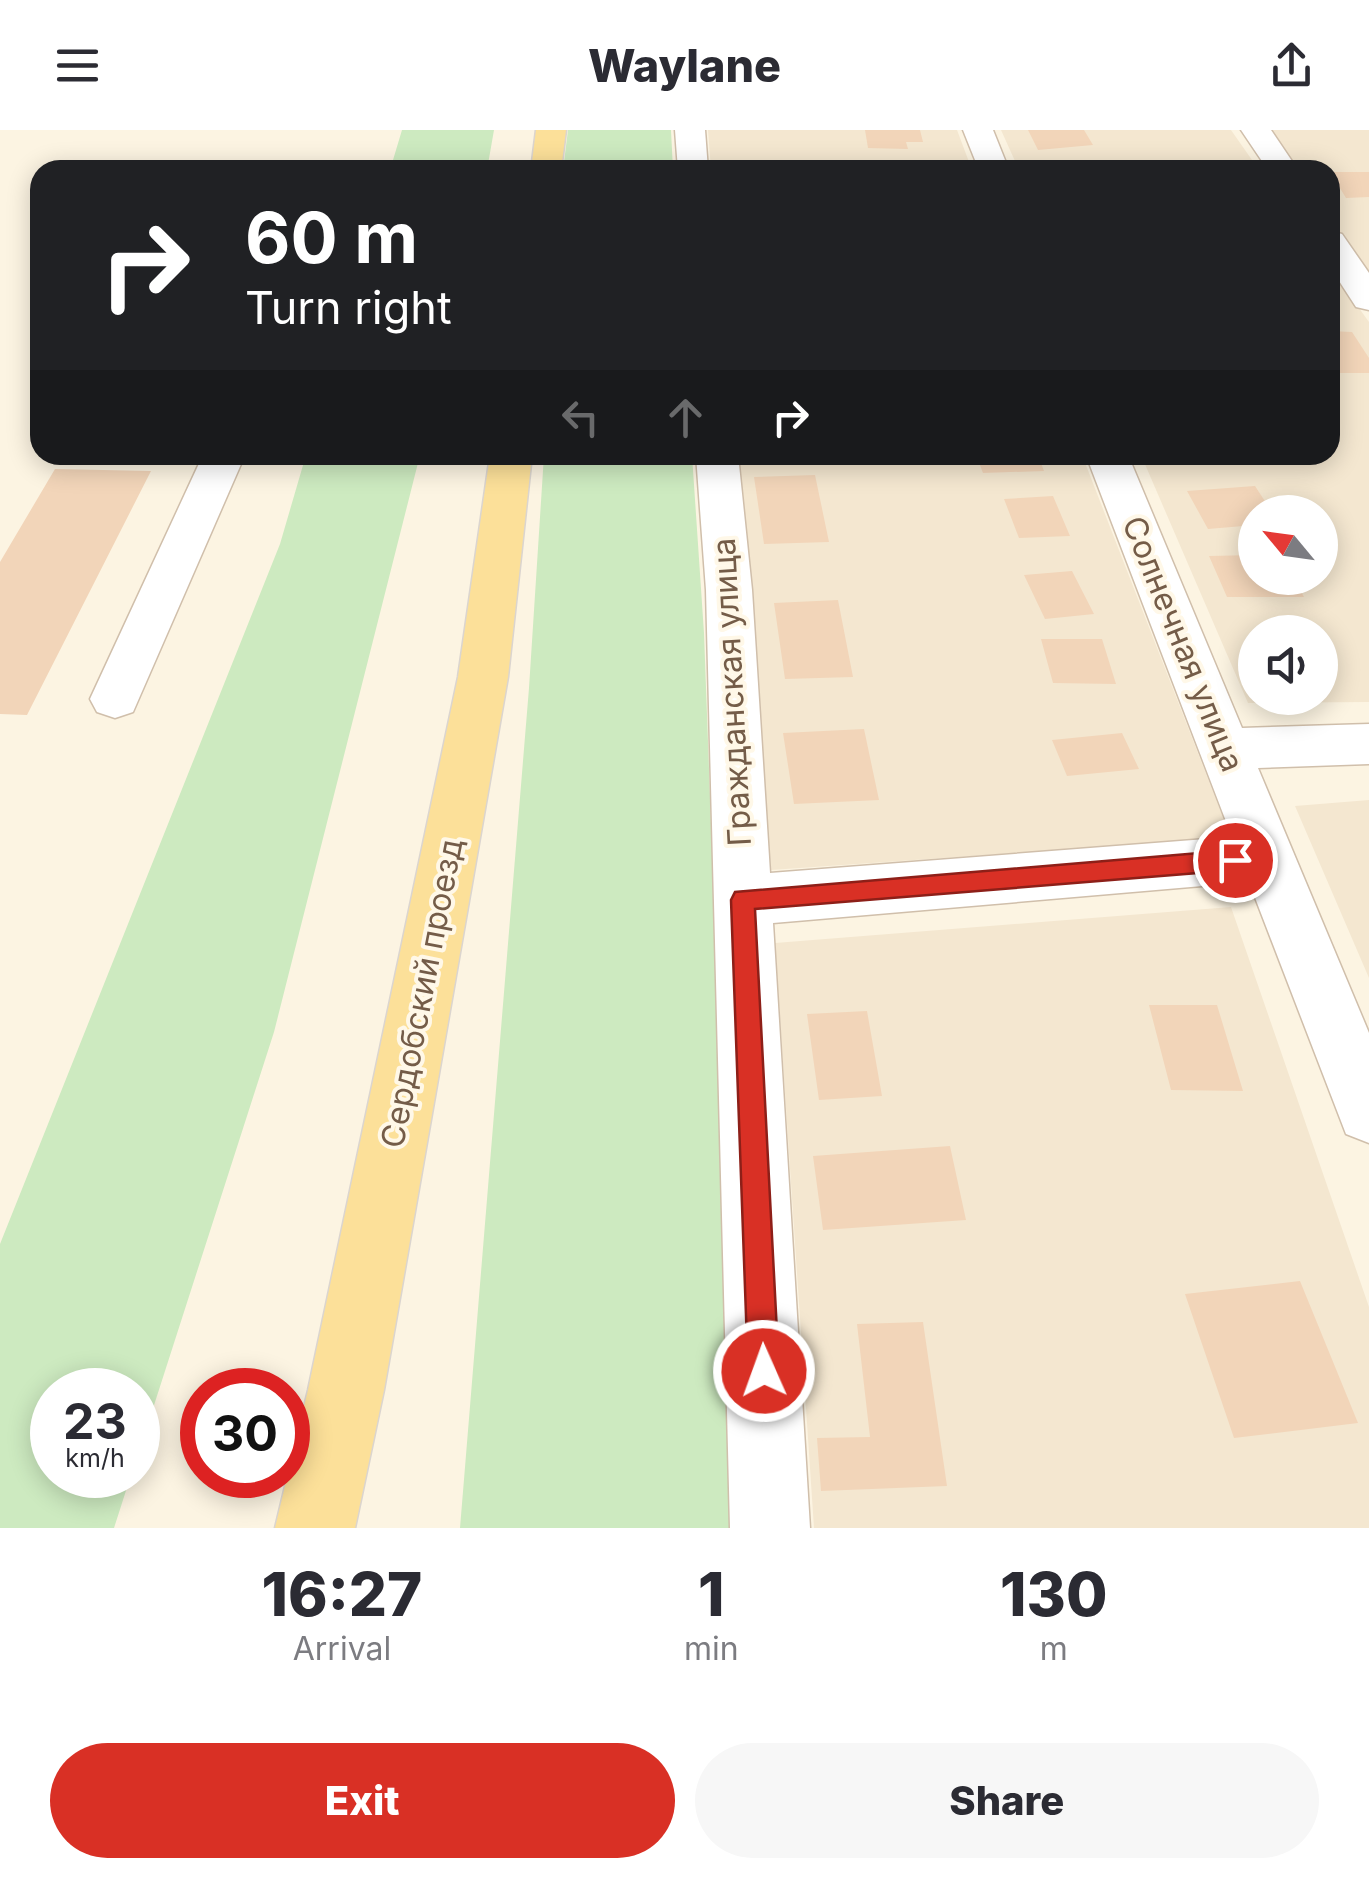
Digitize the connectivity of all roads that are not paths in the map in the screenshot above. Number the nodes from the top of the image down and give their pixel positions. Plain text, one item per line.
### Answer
1 (552, 130) edge
2 (690, 130) edge
3 (978, 130) edge
4 (1256, 130) edge
5 (548, 160) edge
6 (692, 160) edge
7 (990, 160) edge
8 (1276, 160) edge
9 (1340, 255) edge
10 (1369, 299) edge
11 (220, 465) edge
12 (509, 465) edge
13 (718, 465) edge
14 (1111, 465) edge
15 (115, 700) dead end
16 (1369, 744) edge
17 (1224, 749) junction
18 (1270, 856) junction
19 (743, 900) junction
20 (1369, 1111) edge
21 (315, 1528) edge
22 (770, 1528) edge

1 - 5 main road
2 - 6 street
3 - 7 street
4 - 8 street
9 - 10 street
11 - 15 street
12 - 21 main road, Сердобский проезд
13 - 19 street, Гражданская улица
14 - 17 street, Солнечная улица
16 - 17 street
17 - 18 street, Солнечная улица
18 - 19 street
18 - 20 street, Солнечная улица
19 - 22 street, Гражданская улица

